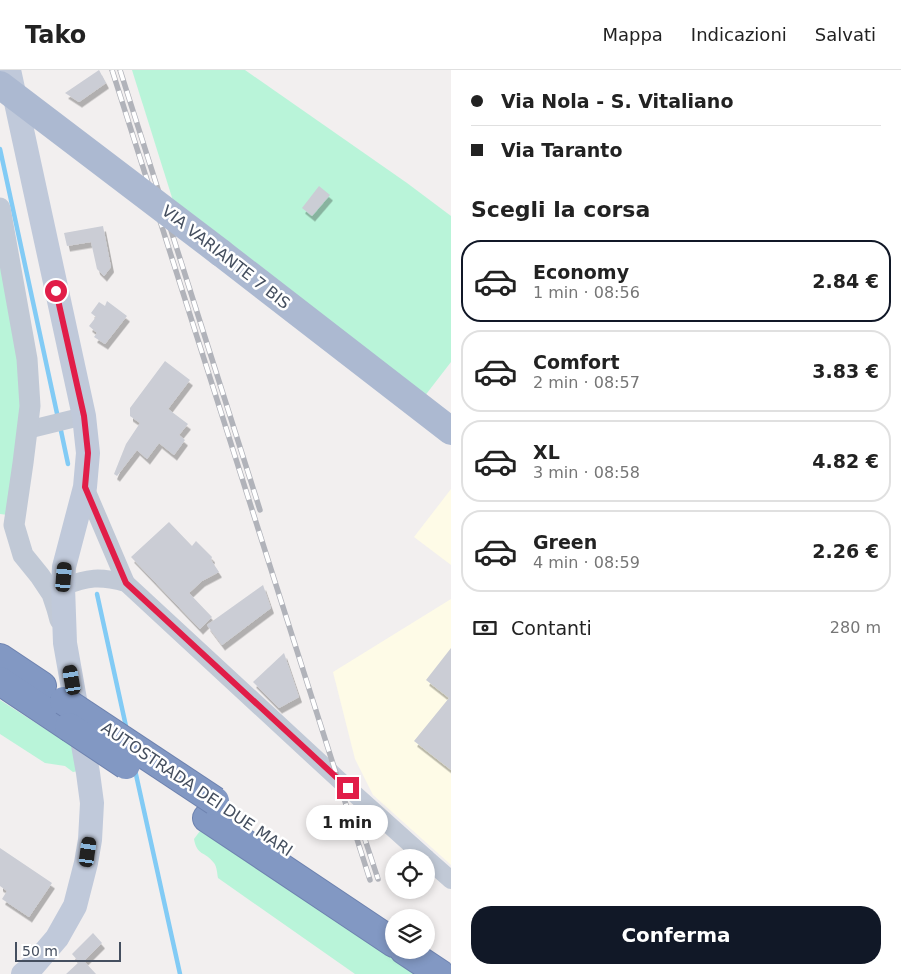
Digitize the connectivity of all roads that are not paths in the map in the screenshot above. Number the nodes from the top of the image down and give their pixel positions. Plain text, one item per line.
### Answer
1 (9, 70) edge
2 (0, 84) edge
3 (0, 208) edge
4 (67, 420) junction
5 (27, 430) junction
6 (451, 431) edge
7 (85, 487) junction
8 (40, 576) junction
9 (126, 583) junction
10 (63, 587) junction
11 (65, 643) junction
12 (0, 658) edge
13 (0, 681) edge
14 (0, 688) edge
15 (68, 727) junction
16 (211, 810) junction
17 (416, 849) edge
18 (435, 866) edge
19 (451, 880) edge
20 (385, 915) edge
21 (385, 936) edge
22 (435, 948) edge
23 (418, 959) edge
24 (451, 959) edge
25 (23, 974) edge
26 (440, 974) edge

1 - 4 main road
2 - 6 main road, VIA VARIANTE 7 BIS, bridge
3 - 5 street
4 - 5 street
4 - 7 main road
5 - 8 street
7 - 9 street
7 - 10 main road
8 - 10 street
8 - 11 street
9 - 10 street
9 - 17 street
10 - 11 main road
11 - 25 main road
12 - 16 highway, AUTOSTRADA DEI DUE MARI, bridge
13 - 15 highway, AUTOSTRADA DEI DUE MARI
14 - 15 highway
15 - 16 highway, AUTOSTRADA DEI DUE MARI, bridge
16 - 20 highway, AUTOSTRADA DEI DUE MARI
16 - 21 highway, AUTOSTRADA DEI DUE MARI
18 - 19 street
22 - 24 highway
23 - 26 highway

